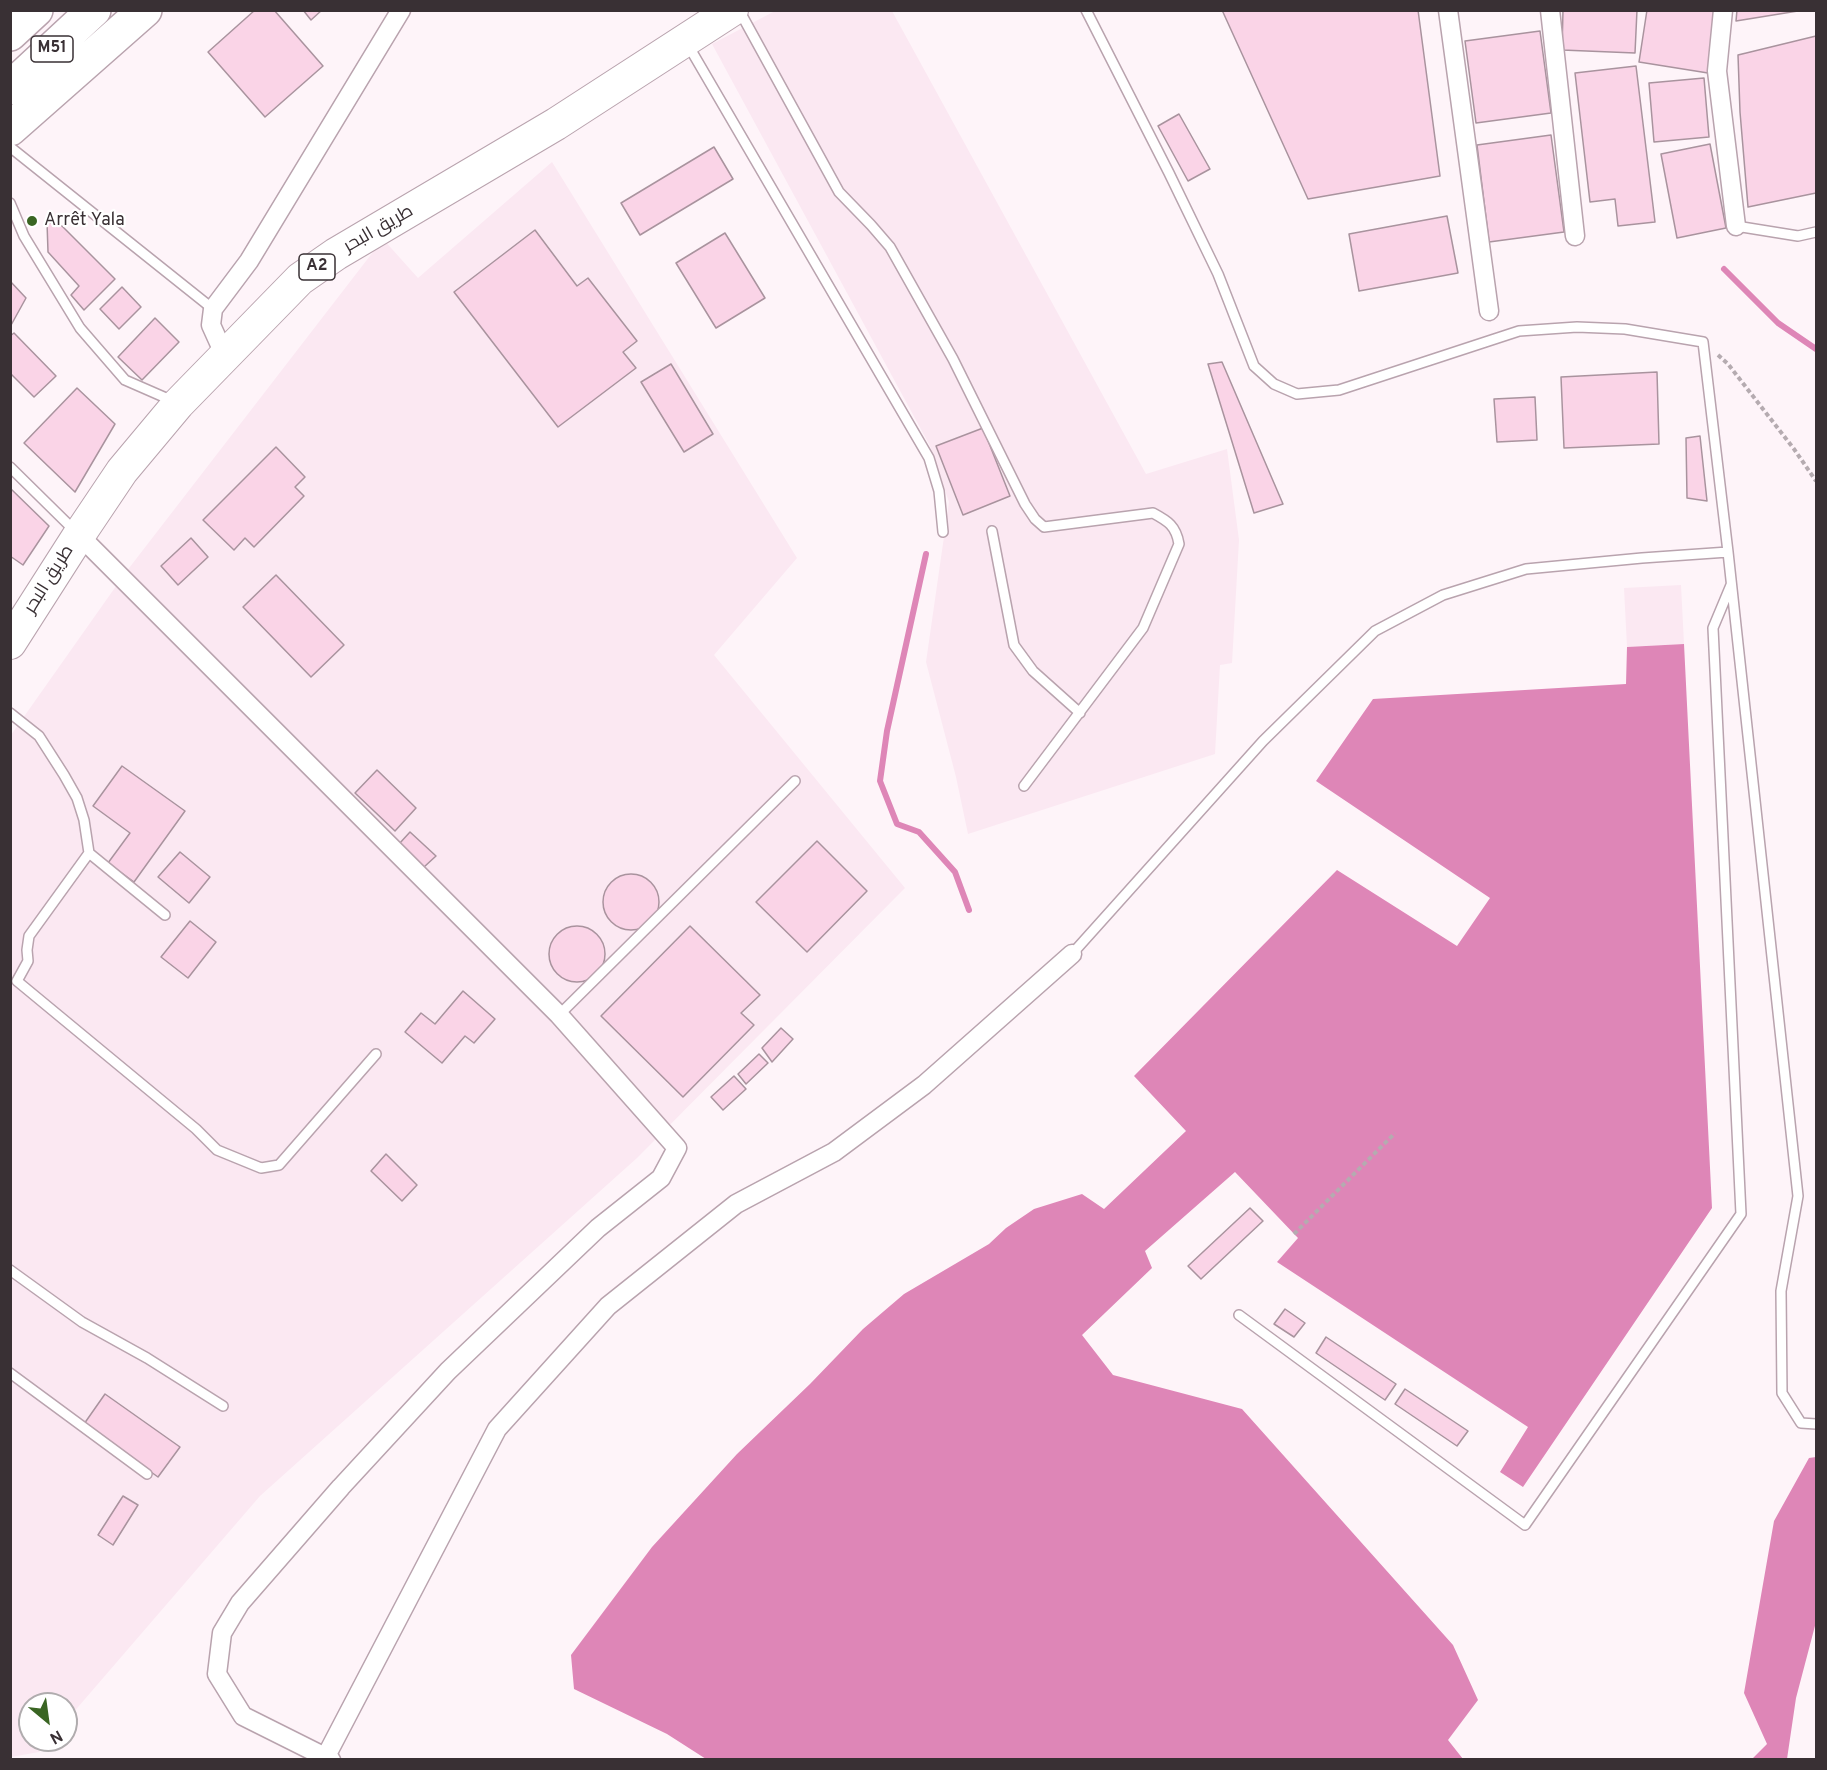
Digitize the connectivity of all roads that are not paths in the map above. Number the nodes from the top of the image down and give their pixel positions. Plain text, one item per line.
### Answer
1 (36, 10) edge
2 (94, 10) edge
3 (145, 10) edge
4 (401, 10) edge
5 (732, 10) edge
6 (739, 10) edge
7 (1086, 10) edge
8 (1550, 10) edge
9 (1723, 10) edge
10 (1452, 11) edge
11 (10, 34) edge
12 (686, 40) junction
13 (10, 88) edge
14 (10, 129) edge
15 (10, 147) edge
16 (10, 203) edge
17 (1736, 226) joint
18 (1816, 232) edge
19 (1575, 236) dead end
20 (213, 309) junction
21 (1489, 311) dead end
22 (225, 356) junction
23 (178, 404) junction
24 (10, 467) edge
25 (992, 531) dead end
26 (943, 532) dead end
27 (79, 535) junction
28 (1728, 552) junction
29 (1732, 583) junction
30 (10, 643) edge
31 (10, 713) edge
32 (1080, 713) junction
33 (795, 781) dead end
34 (1024, 786) dead end
35 (89, 853) junction
36 (165, 915) dead end
37 (1072, 954) joint
38 (559, 1014) junction
39 (376, 1054) dead end
40 (10, 1270) edge
41 (1239, 1315) dead end
42 (10, 1373) edge
43 (223, 1406) dead end
44 (1816, 1424) edge
45 (147, 1474) dead end
46 (327, 1759) edge

1 - 11 highway, M51
2 - 13 highway, M51
3 - 14 highway
4 - 20 street
5 - 12 highway, طريق البحر / A2
6 - 32 lane
7 - 28 lane
8 - 19 street
9 - 17 street
10 - 21 street
12 - 22 highway, طريق البحر / A2
12 - 26 lane
15 - 20 lane
16 - 23 lane
17 - 18 lane
20 - 22 street
22 - 23 highway, طريق البحر / A2
23 - 27 highway, طريق البحر / A2
24 - 27 lane
25 - 32 lane
27 - 30 highway, طريق البحر / A2
27 - 38 street
28 - 29 lane
28 - 37 lane
29 - 41 lane
29 - 44 lane
31 - 35 lane
32 - 34 lane
33 - 38 lane
35 - 36 lane
35 - 39 lane
37 - 46 street
38 - 46 street
40 - 43 lane
42 - 45 lane

